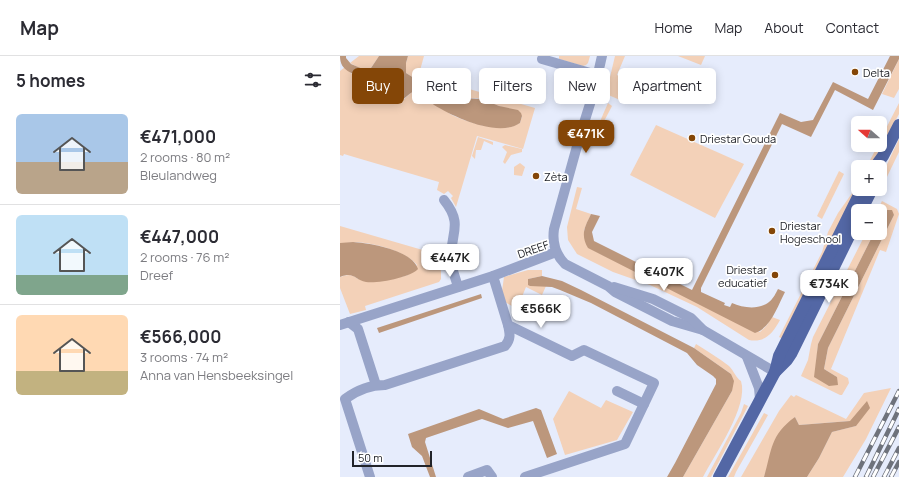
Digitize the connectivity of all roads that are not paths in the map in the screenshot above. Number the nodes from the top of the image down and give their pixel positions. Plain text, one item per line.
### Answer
1 (602, 56) edge
2 (542, 59) dead end
3 (573, 68) edge
4 (599, 68) edge
5 (590, 104) edge
6 (899, 125) edge
7 (883, 160) edge
8 (858, 196) edge
9 (444, 200) dead end
10 (851, 232) edge
11 (556, 252) junction
12 (493, 276) junction
13 (458, 287) junction
14 (345, 323) edge
15 (508, 325) junction
16 (747, 357) junction
17 (775, 372) junction
18 (376, 385) junction
19 (617, 391) dead end
20 (760, 399) junction
21 (644, 404) junction
22 (370, 477) edge
23 (468, 477) edge
24 (492, 477) edge
25 (525, 477) edge
26 (719, 477) edge

1 - 4 street
2 - 3 street
5 - 11 street
6 - 7 main road
8 - 17 main road
9 - 13 street
10 - 17 main road
11 - 12 street, DREEF
11 - 16 street, DREEF
12 - 13 street, DREEF
12 - 15 street
13 - 14 street, DREEF
14 - 18 street
15 - 18 street
15 - 21 street
16 - 17 street, DREEF
16 - 20 street
17 - 20 main road
18 - 22 street
19 - 21 street
20 - 26 main road
21 - 25 street
23 - 24 street

